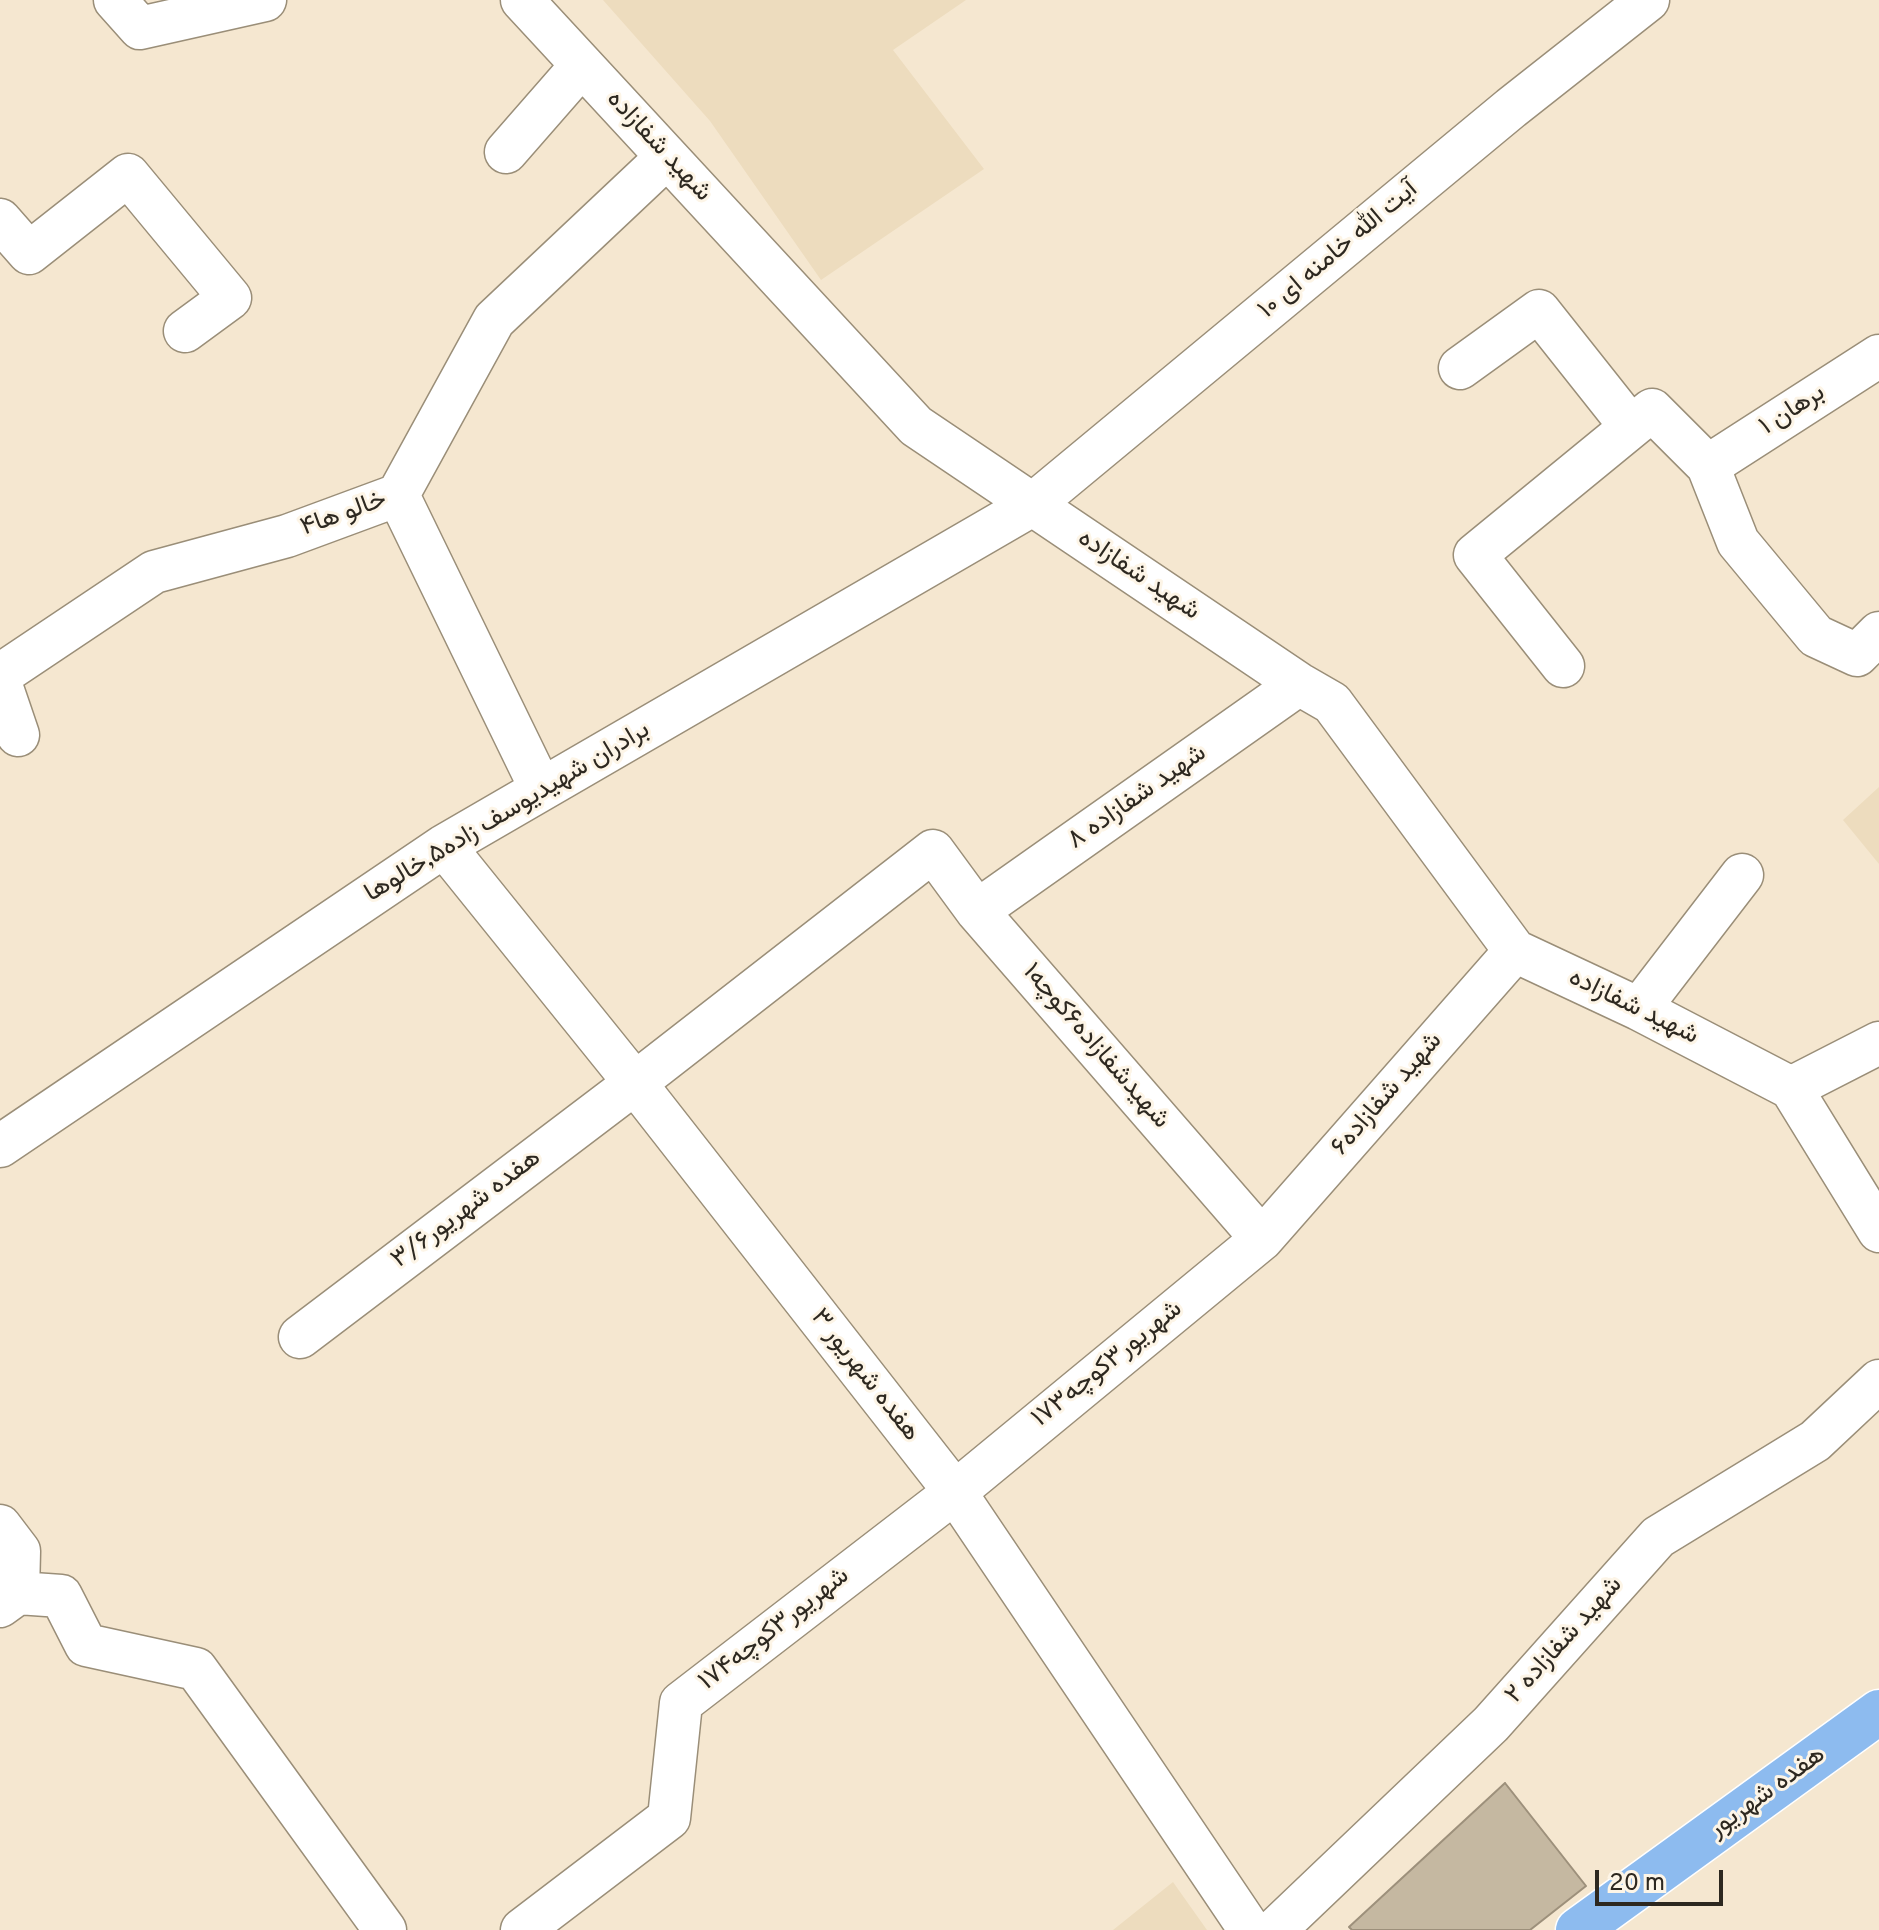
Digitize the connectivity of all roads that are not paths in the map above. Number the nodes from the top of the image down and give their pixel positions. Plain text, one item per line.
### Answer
1 (115, 0) edge
2 (265, 0) edge
3 (522, 0) edge
4 (1648, 0) edge
5 (582, 65) junction
6 (506, 152) dead end
7 (667, 157) junction
8 (0, 220) edge
9 (185, 331) dead end
10 (1879, 356) edge
11 (1460, 368) dead end
12 (1631, 427) junction
13 (1708, 466) junction
14 (398, 495) junction
15 (1032, 505) junction
16 (1879, 633) edge
17 (1563, 666) dead end
18 (0, 675) edge
19 (0, 682) edge
20 (1299, 684) junction
21 (18, 735) dead end
22 (541, 789) junction
23 (444, 846) junction
24 (933, 851) joint
25 (1742, 875) dead end
26 (977, 911) junction
27 (1515, 951) junction
28 (1639, 1009) junction
29 (1879, 1043) edge
30 (635, 1083) junction
31 (1791, 1088) junction
32 (0, 1146) edge
33 (1879, 1231) edge
34 (1262, 1239) junction
35 (300, 1337) dead end
36 (1879, 1381) edge
37 (955, 1492) junction
38 (0, 1526) edge
39 (9, 1599) edge
40 (1879, 1712) edge
41 (385, 1930) edge
42 (522, 1930) edge
43 (1250, 1930) edge
44 (1275, 1930) edge
45 (1578, 1930) edge

1 - 2 street
3 - 5 street, شهید شفازاده
4 - 15 street, آیت الله خامنه ای ۱۰
5 - 6 street
5 - 7 street, شهید شفازاده
7 - 14 street
7 - 15 street, شهید شفازاده
8 - 9 street
10 - 13 street, برهان ۱
11 - 12 street
12 - 13 street
12 - 17 street
13 - 16 street
14 - 18 street, خالو ها۴
14 - 22 street, خالو ها۴
15 - 20 street, شهید شفازاده
15 - 22 street, برادران شهیدیوسف زاده۵,خالوها
19 - 21 street
20 - 26 street, شهید شفازاده ۸
20 - 27 street, شهید شفازاده
22 - 23 street, برادران شهیدیوسف زاده۵,خالوها
23 - 30 street, هفده شهریور ۳
23 - 32 street, برادران شهیدیوسف زاده۵,خالوها
24 - 26 street, شهیدشفازاده۶کوچه۱
24 - 30 street, هفده شهریور۳/۶
25 - 28 street
26 - 34 street, شهیدشفازاده۶کوچه۱
27 - 28 street, شهید شفازاده
27 - 34 street, شهید شفازاده۶
28 - 31 street, شهید شفازاده
29 - 31 street
30 - 35 street, هفده شهریور۳/۶
30 - 37 street, هفده شهریور ۳
31 - 33 street
34 - 37 street, ۱۷شهریور۳کوچه۳
36 - 44 street, شهید شفازاده ۲
37 - 42 street, ۱۷شهریور۳کوچه۴
37 - 43 street, هفده شهریور ۳
38 - 39 street
39 - 41 street
40 - 45 main road, هفده شهریور

